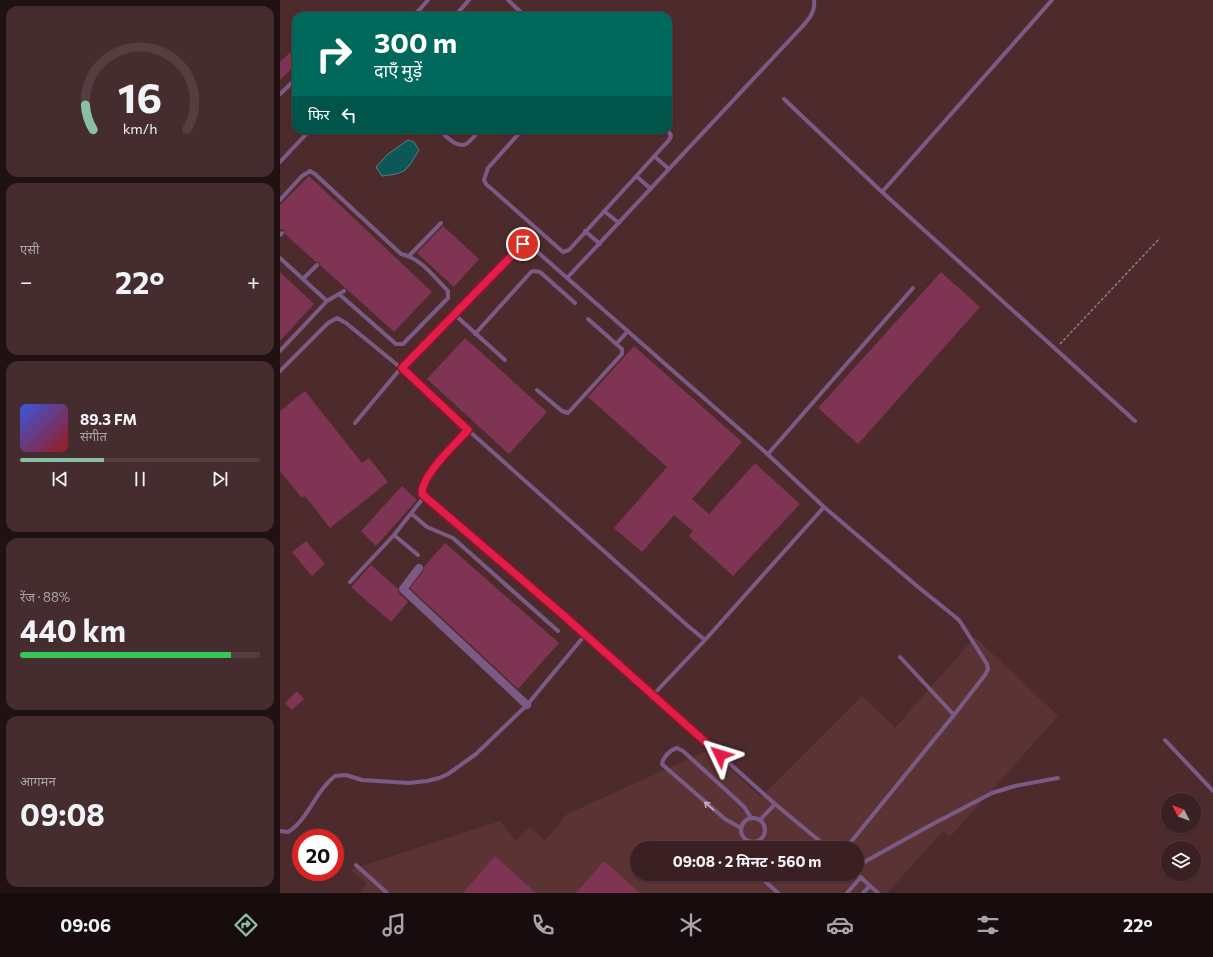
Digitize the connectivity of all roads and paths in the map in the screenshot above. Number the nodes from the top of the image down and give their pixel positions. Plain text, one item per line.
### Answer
1 (428, 0) edge
2 (470, 0) edge
3 (508, 0) edge
4 (814, 0) edge
5 (1052, 0) edge
6 (418, 12) edge
7 (459, 12) edge
8 (521, 12) edge
9 (292, 83) edge
10 (280, 94) edge
11 (784, 99) dead end
12 (306, 134) edge
13 (444, 134) edge
14 (476, 134) edge
15 (518, 134) edge
16 (670, 134) edge
17 (654, 156) junction
18 (280, 162) edge
19 (669, 169) junction
20 (636, 176) junction
21 (651, 188) junction
22 (882, 192) junction
23 (280, 200) edge
24 (604, 211) junction
25 (441, 223) dead end
26 (619, 223) junction
27 (585, 232) junction
28 (1160, 238) dead end
29 (600, 244) junction
30 (409, 256) junction
31 (280, 258) edge
32 (317, 265) dead end
33 (567, 278) junction
34 (303, 279) junction
35 (913, 288) dead end
36 (344, 291) dead end
37 (339, 294) junction
38 (327, 301) junction
39 (575, 303) dead end
40 (454, 314) junction
41 (588, 319) dead end
42 (628, 331) junction
43 (475, 334) junction
44 (616, 344) junction
45 (1056, 349) junction
46 (280, 351) edge
47 (505, 360) dead end
48 (402, 368) junction
49 (280, 371) edge
50 (537, 390) dead end
51 (1135, 421) dead end
52 (355, 423) dead end
53 (468, 430) junction
54 (768, 454) junction
55 (424, 497) junction
56 (824, 507) junction
57 (412, 514) junction
58 (394, 535) junction
59 (418, 555) dead end
60 (419, 568) dead end
61 (350, 582) dead end
62 (558, 631) dead end
63 (585, 635) junction
64 (705, 640) junction
65 (900, 657) dead end
66 (653, 695) junction
67 (527, 705) junction
68 (954, 715) junction
69 (1165, 740) dead end
70 (1058, 778) dead end
71 (1213, 791) edge
72 (775, 804) junction
73 (751, 818) junction
74 (760, 820) junction
75 (741, 828) junction
76 (280, 831) edge
77 (746, 840) joint
78 (820, 841) edge
79 (852, 841) edge
80 (864, 862) edge
81 (356, 865) dead end
82 (765, 881) edge
83 (855, 881) edge
84 (864, 881) edge
85 (870, 886) junction
86 (387, 893) edge
87 (778, 893) edge
88 (847, 893) edge
89 (863, 893) edge
90 (878, 893) edge

1 - 6 lane
2 - 7 lane
3 - 8 lane
4 - 19 lane
5 - 22 lane
9 - 10 lane
11 - 22 lane
12 - 18 lane
13 - 14 lane
15 - 27 lane
16 - 17 lane
17 - 19 lane
17 - 20 lane
19 - 21 lane
20 - 21 lane
20 - 24 lane
21 - 26 lane
22 - 45 lane
23 - 30 lane
24 - 26 lane
24 - 27 lane
25 - 30 lane
26 - 29 lane
27 - 29 lane
28 - 45 path
29 - 33 lane
30 - 37 lane
31 - 34 lane
32 - 34 lane
33 - 40 lane
33 - 42 lane
34 - 38 lane
35 - 54 lane
36 - 37 lane
37 - 38 lane
38 - 46 lane
39 - 43 lane
40 - 43 lane
40 - 48 lane
41 - 44 lane
42 - 44 lane
42 - 54 lane
43 - 47 lane
44 - 50 lane
45 - 51 lane
48 - 49 lane
48 - 52 lane
48 - 53 lane
53 - 55 lane
53 - 64 lane
54 - 56 lane
55 - 57 lane
55 - 63 lane
56 - 64 lane
56 - 68 lane
57 - 58 lane
57 - 62 lane
58 - 59 lane
58 - 61 lane
60 - 67 street
63 - 66 lane
63 - 67 lane
64 - 66 lane
65 - 68 lane
66 - 72 lane
67 - 76 lane
68 - 79 lane
69 - 71 lane
70 - 80 lane
72 - 74 lane
72 - 78 lane
73 - 74 lane
73 - 75 lane
75 -> 73 lane
74 - 77 lane
75 - 77 lane
81 - 86 lane
82 - 87 lane
83 - 88 lane
84 - 85 lane
85 - 89 lane
85 - 90 lane

